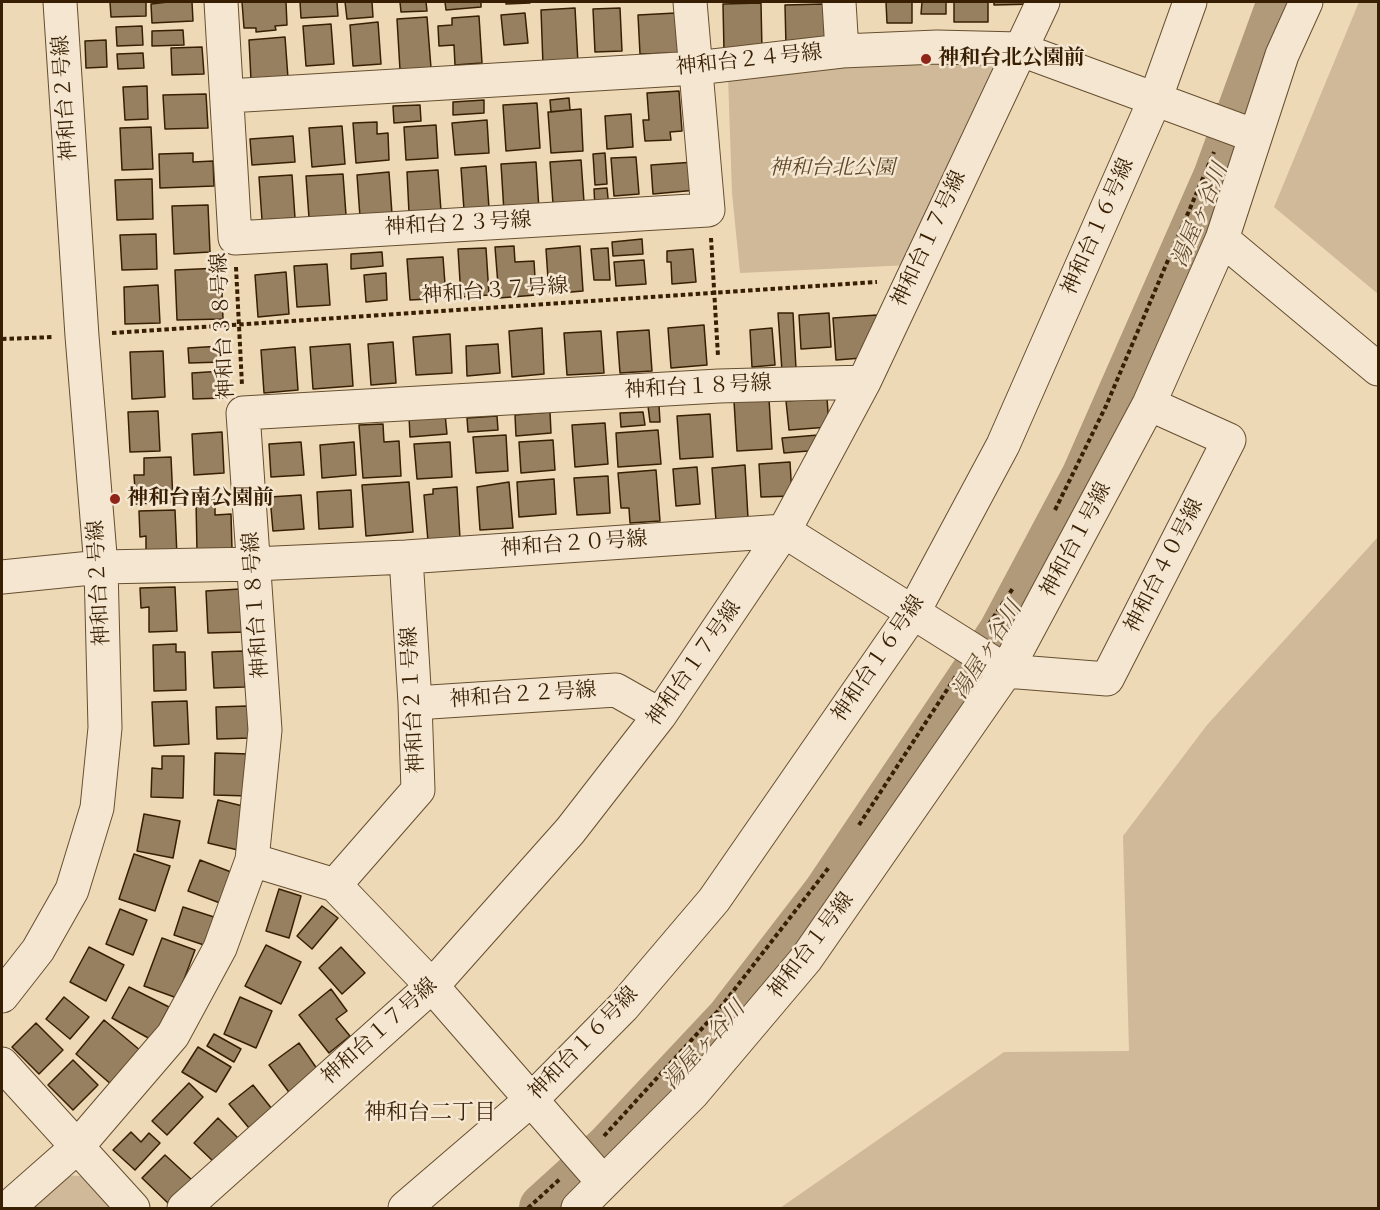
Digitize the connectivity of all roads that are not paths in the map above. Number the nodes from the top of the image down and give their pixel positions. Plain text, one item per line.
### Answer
1 (60, 2) edge
2 (221, 2) edge
3 (690, 2) edge
4 (839, 2) edge
5 (1043, 2) edge
6 (1190, 2) edge
7 (1306, 2) edge
8 (1018, 49) junction
9 (842, 51) junction
10 (696, 68) junction
11 (228, 96) junction
12 (1156, 97) junction
13 (1244, 131) junction
14 (1222, 239) junction
15 (1378, 369) edge
16 (864, 382) junction
17 (1149, 404) junction
18 (784, 531) junction
19 (406, 557) junction
20 (254, 564) junction
21 (101, 567) junction
22 (2, 577) edge
23 (914, 611) junction
24 (1006, 671) junction
25 (416, 703) junction
26 (660, 715) junction
27 (252, 860) junction
28 (335, 885) junction
29 (432, 986) junction
30 (2, 996) edge
31 (2, 1064) edge
32 (532, 1099) junction
33 (76, 1148) junction
34 (593, 1170) junction
35 (8, 1209) edge
36 (133, 1209) edge
37 (184, 1209) edge
38 (405, 1209) edge
39 (578, 1209) edge

1 - 21 street, 神和台２号線
2 - 11 street
3 - 10 street
4 - 9 street
5 - 8 street, 神和台１７号線
6 - 12 street, 神和台１６号線
7 - 13 street, 神和台１号線
8 - 9 street, 神和台２４号線
8 - 12 street, 神和台２４号線
8 - 16 street, 神和台１７号線
9 - 10 street, 神和台２４号線
10 - 11 street, 神和台２４号線
10 - 11 street, 神和台２３号線
12 - 13 street, 神和台２４号線
12 - 23 street, 神和台１６号線
13 - 14 street, 神和台１号線
14 - 15 street
14 - 17 street, 神和台１号線
16 - 18 street, 神和台１７号線
16 - 20 street, 神和台１８号線
17 - 24 street, 神和台１号線
17 - 24 street, 神和台４０号線
18 - 19 street, 神和台２０号線
18 - 23 street
18 - 26 street, 神和台１７号線
19 - 20 street, 神和台２０号線
19 - 25 street, 神和台２１号線
20 - 21 street, 神和台２０号線
20 - 27 street, 神和台１８号線
21 - 22 street, 神和台２０号線
21 - 30 street, 神和台２号線
23 - 24 street
23 - 32 street, 神和台１６号線
24 - 34 street, 神和台１号線
25 - 26 street, 神和台２２号線
25 - 28 street, 神和台２１号線
26 - 29 street, 神和台１７号線
27 - 28 street
27 - 33 street, 神和台１８号線
28 - 29 street
29 - 32 street
29 - 37 street, 神和台１７号線
31 - 33 street
32 - 34 street
32 - 38 street, 神和台１６号線
33 - 35 street, 神和台１８号線
33 - 36 street
34 - 39 street, 神和台１号線

